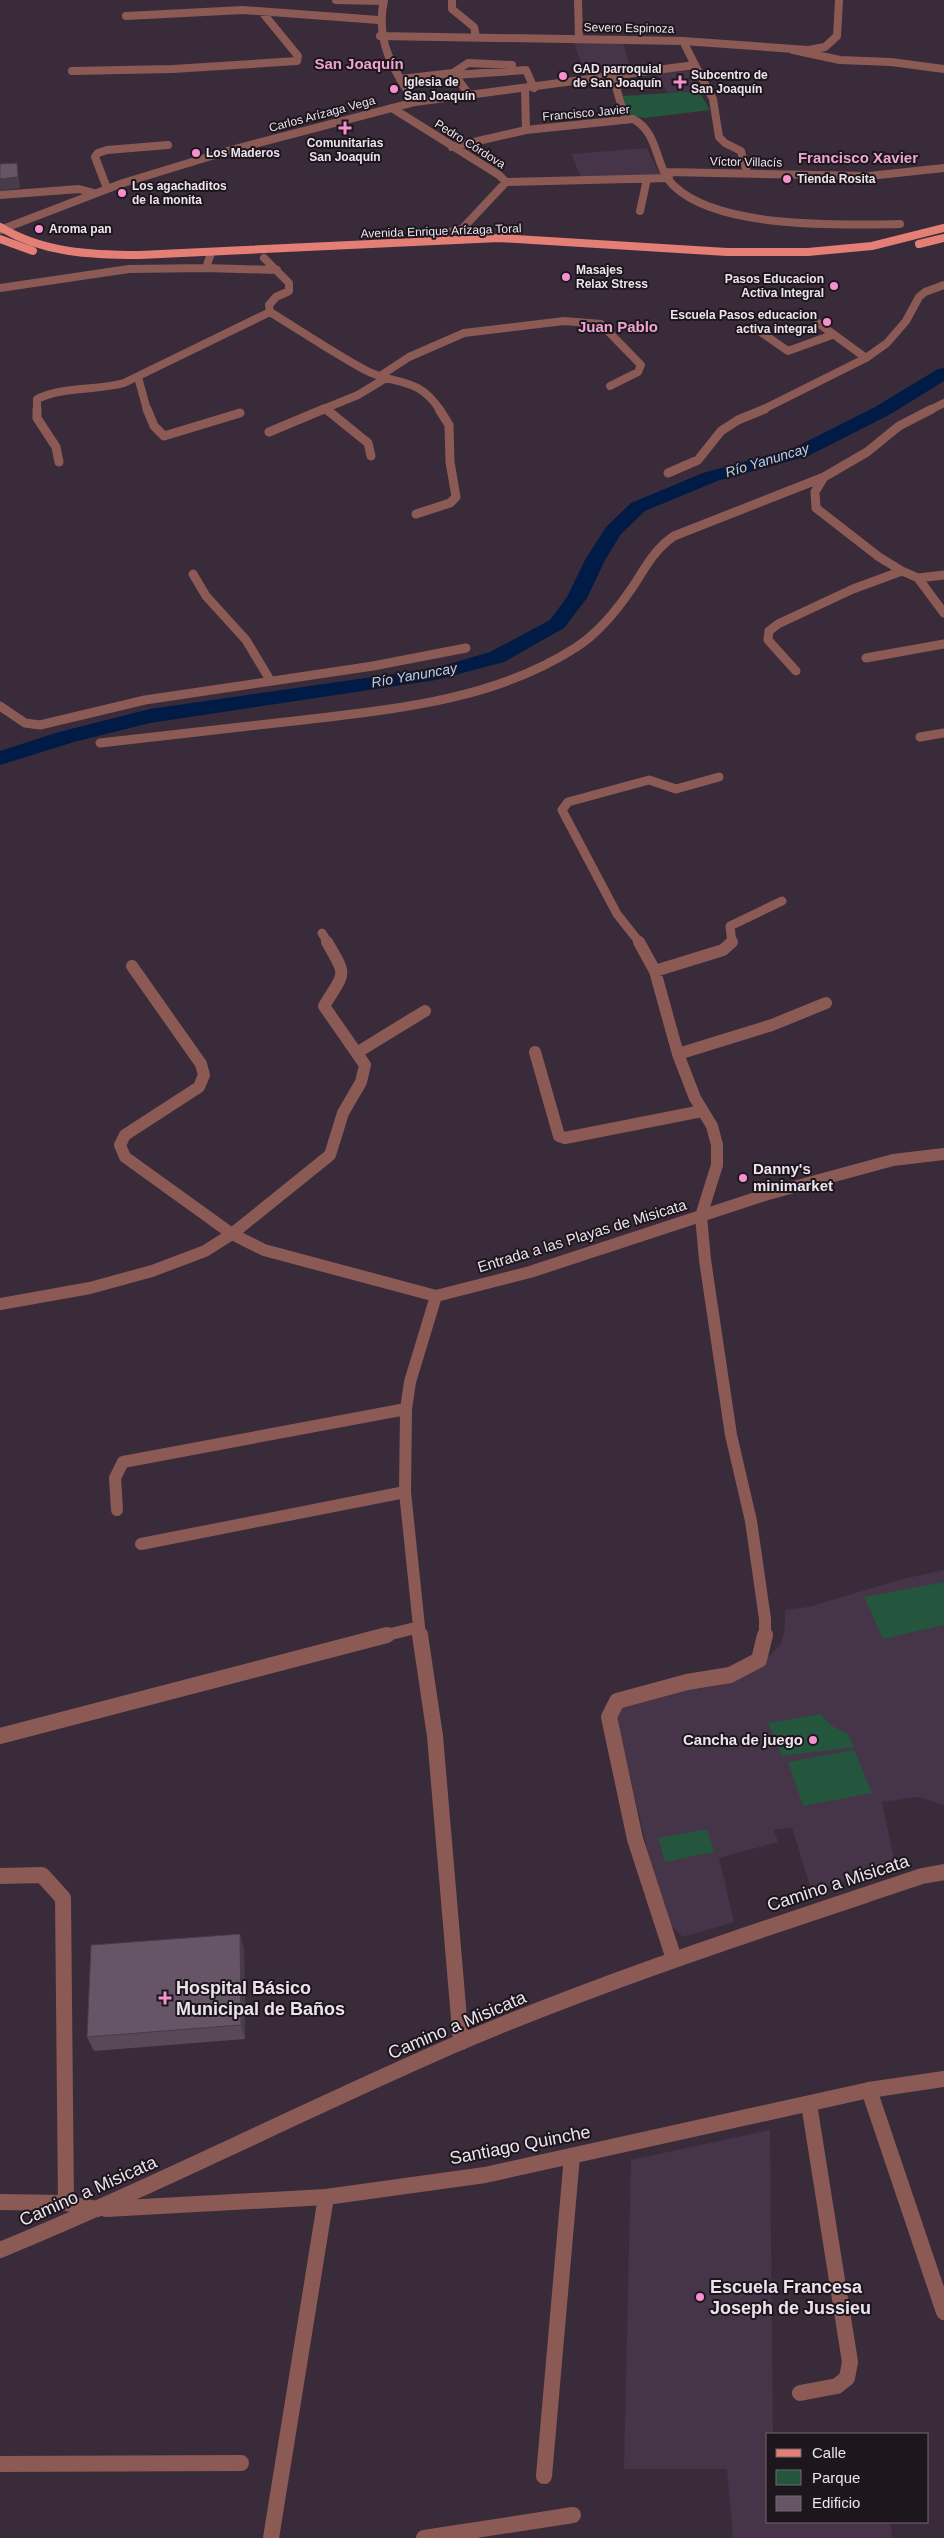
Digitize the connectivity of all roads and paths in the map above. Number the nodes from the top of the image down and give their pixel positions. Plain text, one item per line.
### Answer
1 (336, 0) edge
2 (452, 0) edge
3 (578, 0) edge
4 (839, 0) edge
5 (384, 1) edge
6 (262, 12) junction
7 (126, 16) dead end
8 (379, 20) junction
9 (380, 36) junction
10 (476, 37) junction
11 (579, 39) junction
12 (684, 41) junction
13 (792, 50) junction
14 (695, 65) junction
15 (944, 69) edge
16 (526, 70) junction
17 (72, 71) dead end
18 (454, 74) junction
19 (613, 77) junction
20 (400, 79) junction
21 (534, 88) junction
22 (525, 89) junction
23 (470, 96) junction
24 (415, 102) junction
25 (392, 108) junction
26 (625, 118) junction
27 (526, 130) junction
28 (168, 145) dead end
29 (452, 148) junction
30 (944, 168) edge
31 (747, 174) junction
32 (668, 175) junction
33 (647, 179) junction
34 (506, 182) junction
35 (107, 188) junction
36 (94, 193) junction
37 (0, 195) edge
38 (640, 211) dead end
39 (900, 224) dead end
40 (1, 228) edge
41 (944, 228) edge
42 (944, 238) edge
43 (0, 239) edge
44 (413, 241) junction
45 (264, 258) junction
46 (209, 260) junction
47 (277, 270) junction
48 (944, 285) edge
49 (0, 288) edge
50 (270, 312) junction
51 (818, 323) dead end
52 (762, 333) dead end
53 (832, 335) junction
54 (866, 358) junction
55 (138, 377) junction
56 (383, 377) junction
57 (610, 386) dead end
58 (944, 403) edge
59 (326, 409) junction
60 (240, 413) dead end
61 (269, 432) dead end
62 (371, 456) dead end
63 (59, 462) dead end
64 (668, 473) dead end
65 (824, 477) junction
66 (416, 514) dead end
67 (902, 571) junction
68 (193, 574) dead end
69 (944, 574) edge
70 (918, 578) junction
71 (944, 613) edge
72 (944, 644) edge
73 (466, 648) dead end
74 (866, 658) dead end
75 (796, 670) dead end
76 (270, 680) junction
77 (0, 706) edge
78 (944, 733) edge
79 (920, 737) dead end
80 (100, 743) dead end
81 (719, 777) dead end
82 (782, 901) dead end
83 (322, 933) dead end
84 (132, 966) dead end
85 (655, 971) junction
86 (826, 1003) dead end
87 (425, 1011) dead end
88 (358, 1052) junction
89 (535, 1052) dead end
90 (678, 1054) junction
91 (702, 1111) junction
92 (944, 1154) edge
93 (701, 1216) junction
94 (232, 1234) junction
95 (436, 1296) junction
96 (0, 1304) edge
97 (406, 1409) junction
98 (405, 1492) junction
99 (117, 1510) dead end
100 (142, 1544) dead end
101 (419, 1627) junction
102 (0, 1736) edge
103 (944, 1872) edge
104 (0, 1876) edge
105 (674, 1959) junction
106 (461, 2042) junction
107 (944, 2080) edge
108 (869, 2090) junction
109 (809, 2104) junction
110 (572, 2156) junction
111 (326, 2197) junction
112 (0, 2202) edge
113 (66, 2203) junction
114 (98, 2210) junction
115 (0, 2250) edge
116 (944, 2312) edge
117 (800, 2394) dead end
118 (241, 2463) dead end
119 (0, 2464) edge
120 (544, 2476) dead end
121 (573, 2515) dead end
122 (446, 2536) edge
123 (271, 2538) edge
124 (424, 2538) edge

1 - 5 street
2 - 10 street
3 - 11 street
4 - 13 street, Severo Espinoza
5 - 8 street
6 - 7 street
6 - 8 street
6 - 17 street
8 - 9 street
9 - 10 street, Severo Espinoza
9 - 20 street
10 - 11 street, Severo Espinoza
11 - 12 street, Severo Espinoza
12 - 13 street, Severo Espinoza
12 - 14 street
13 - 15 street
14 - 19 street, Carlos Arízaga Vega
14 - 31 street
16 - 18 street
16 - 18 street
16 - 21 street
18 - 20 street
18 - 23 street
19 - 21 street, Carlos Arízaga Vega
19 - 26 street
20 - 24 street
21 - 22 street, Carlos Arízaga Vega
22 - 23 street, Carlos Arízaga Vega
22 - 27 street
23 - 24 street, Carlos Arízaga Vega
24 - 25 street, Carlos Arízaga Vega
25 - 29 street, Pedro Córdova
25 - 35 street, Carlos Arízaga Vega
26 - 27 street, Francisco Javier
26 - 32 street, Francisco Javier
27 - 29 street, Francisco Javier
28 - 35 street
29 - 34 street, Pedro Córdova
30 - 31 street, Víctor Villacís
31 - 32 street, Víctor Villacís
32 - 33 street, Víctor Villacís
32 - 39 street, Francisco Javier
33 - 34 street, Víctor Villacís
33 - 38 street
34 - 44 street, Pedro Córdova
35 - 36 street, Carlos Arízaga Vega
36 - 37 street
36 - 40 street, Carlos Arízaga Vega
40 - 46 main road, Avenida Enrique Arízaga Toral
41 - 44 main road, Avenida Enrique Arízaga Toral
42 - 45 main road, Avenida Enrique Arízaga Toral
43 - 46 main road, Avenida Enrique Arízaga Toral
44 - 46 main road, Avenida Enrique Arízaga Toral
45 - 46 main road, Avenida Enrique Arízaga Toral
45 - 47 street
46 - 47 street
46 - 49 street
47 - 50 street
48 - 54 street
50 - 55 street
50 - 56 street
51 - 53 street
52 - 53 street
53 - 54 street
54 - 64 street
55 - 60 street
55 - 63 street
56 - 57 street
56 - 59 street
56 - 66 street
58 - 65 street
59 - 61 street
59 - 62 street
65 - 67 street
65 - 80 street
67 - 70 street
67 - 75 street
68 - 76 street
69 - 70 street
70 - 71 street
72 - 74 street
73 - 76 street
76 - 77 street
78 - 79 street
81 - 85 street
82 - 85 street
83 - 88 street
84 - 94 street, Entrada a las Playas de Misicata
85 - 90 street
86 - 90 street
87 - 88 street
88 - 94 street
89 - 91 street
90 - 91 street
91 - 93 street
92 - 93 street, Entrada a las Playas de Misicata
93 - 95 street, Entrada a las Playas de Misicata
93 - 105 street
94 - 95 street, Entrada a las Playas de Misicata
94 - 96 street
95 - 97 street
97 - 98 street
97 - 99 street
98 - 100 street
98 - 101 street
101 - 102 street
101 - 106 street
103 - 105 street, Camino a Misicata
104 - 113 street
105 - 106 street, Camino a Misicata
106 - 114 street, Camino a Misicata
107 - 108 street, Santiago Quinche
108 - 109 street, Santiago Quinche
108 - 116 street
109 - 110 street, Santiago Quinche
109 - 117 street
110 - 111 street, Santiago Quinche
110 - 120 street
111 - 114 street, Santiago Quinche
111 - 123 street
112 - 113 street
113 - 114 street
114 - 115 street, Camino a Misicata
118 - 119 street
121 - 122 street
122 - 124 street

